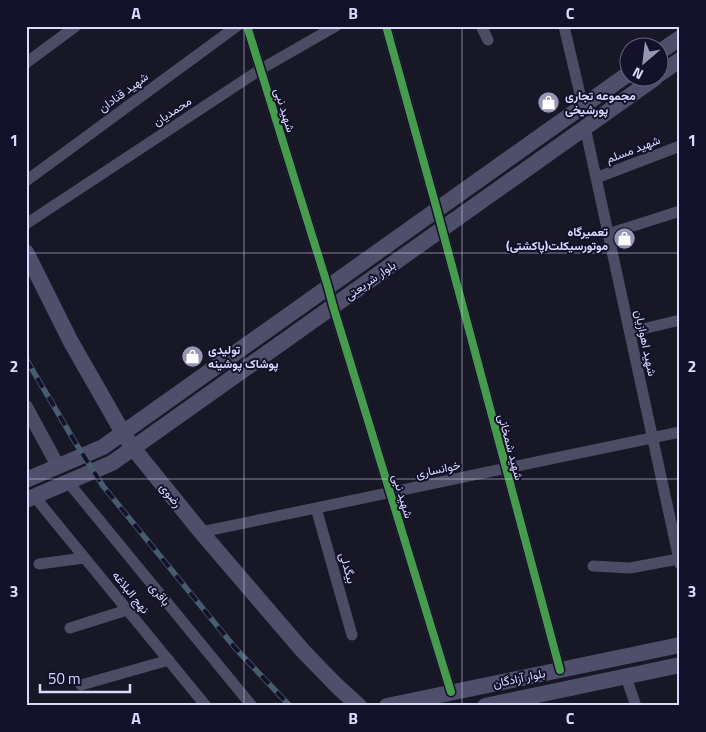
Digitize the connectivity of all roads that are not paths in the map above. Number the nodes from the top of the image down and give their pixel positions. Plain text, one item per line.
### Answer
1 (76, 26) edge
2 (237, 26) edge
3 (247, 26) edge
4 (336, 26) edge
5 (386, 26) edge
6 (481, 26) edge
7 (564, 26) edge
8 (680, 38) edge
9 (488, 40) dead end
10 (668, 46) edge
11 (680, 60) edge
12 (26, 63) edge
13 (668, 68) edge
14 (261, 69) junction
15 (618, 81) edge
16 (641, 88) edge
17 (582, 107) junction
18 (585, 127) junction
19 (680, 146) edge
20 (596, 178) junction
21 (26, 181) edge
22 (437, 210) junction
23 (680, 210) edge
24 (26, 224) edge
25 (442, 229) junction
26 (608, 234) junction
27 (26, 252) edge
28 (328, 287) junction
29 (333, 306) junction
30 (680, 320) edge
31 (630, 332) junction
32 (26, 407) edge
33 (680, 432) edge
34 (123, 433) junction
35 (652, 438) junction
36 (133, 448) junction
37 (58, 466) junction
38 (506, 468) junction
39 (26, 480) edge
40 (68, 482) junction
41 (390, 493) junction
42 (30, 498) edge
43 (316, 508) junction
44 (201, 532) junction
45 (84, 558) junction
46 (679, 562) edge
47 (39, 564) dead end
48 (592, 566) dead end
49 (127, 610) junction
50 (70, 628) dead end
51 (352, 635) dead end
52 (680, 645) edge
53 (169, 660) junction
54 (680, 666) edge
55 (560, 670) junction
56 (626, 677) junction
57 (81, 685) dead end
58 (451, 692) junction
59 (533, 701) edge
60 (206, 706) edge
61 (252, 706) edge
62 (359, 706) edge
63 (387, 706) edge
64 (485, 706) edge
65 (636, 706) edge

1 - 12 street
2 - 21 street, شهید قنادان
3 - 14 street, شهید نبی
4 - 14 street, محمدیان
5 - 22 street
6 - 9 street
7 - 17 street
8 - 10 main road
11 - 13 main road
14 - 24 street, محمدیان
14 - 28 street, شهید نبی
15 - 17 main road, بلوار شریعتی
16 - 18 main road, بلوار شریعتی
17 - 22 main road, بلوار شریعتی
18 - 20 street, شهید اهوازیان
18 - 25 main road, بلوار شریعتی
19 - 20 street, شهید مسلم
20 - 26 street, شهید اهوازیان
22 - 25 street, شهید شمخانی
22 - 28 main road, بلوار شریعتی
23 - 26 street
25 - 29 main road, بلوار شریعتی
25 - 38 street, شهید شمخانی
26 - 31 street, شهید اهوازیان
27 - 34 main road, رضوی
28 - 29 street, شهید نبی
28 - 34 main road, بلوار شریعتی
29 - 36 main road, بلوار شریعتی
29 - 41 street, شهید نبی
30 - 31 street
31 - 35 street, شهید اهوازیان
32 - 37 street
33 - 35 street, خوانساری
34 - 36 main road, رضوی
34 - 37 main road, بلوار شریعتی
35 - 38 street, خوانساری
35 - 46 street, شهید اهوازیان
36 - 40 main road, بلوار شریعتی
36 - 44 main road, رضوی
37 - 39 main road, بلوار شریعتی
38 - 41 street, خوانساری
38 - 55 street, شهید شمخانی
40 - 42 main road, بلوار شریعتی
40 - 61 street, باقری
41 - 43 street, خوانساری
41 - 58 street, شهید نبی
42 - 45 street, نهج البلاغه
43 - 44 street, خوانساری
43 - 51 street, بیگدلی
44 - 62 main road, رضوی
45 - 47 street
45 - 49 street, نهج البلاغه
46 - 48 street
49 - 50 street
49 - 53 street, نهج البلاغه
52 - 55 main road, بلوار آزادگان
53 - 57 street
53 - 60 street, نهج البلاغه
54 - 56 main road, بلوار آزادگان
55 - 58 main road, بلوار آزادگان
56 - 59 main road, بلوار آزادگان
56 - 65 street
58 - 63 main road, بلوار آزادگان
59 - 64 main road, بلوار آزادگان

